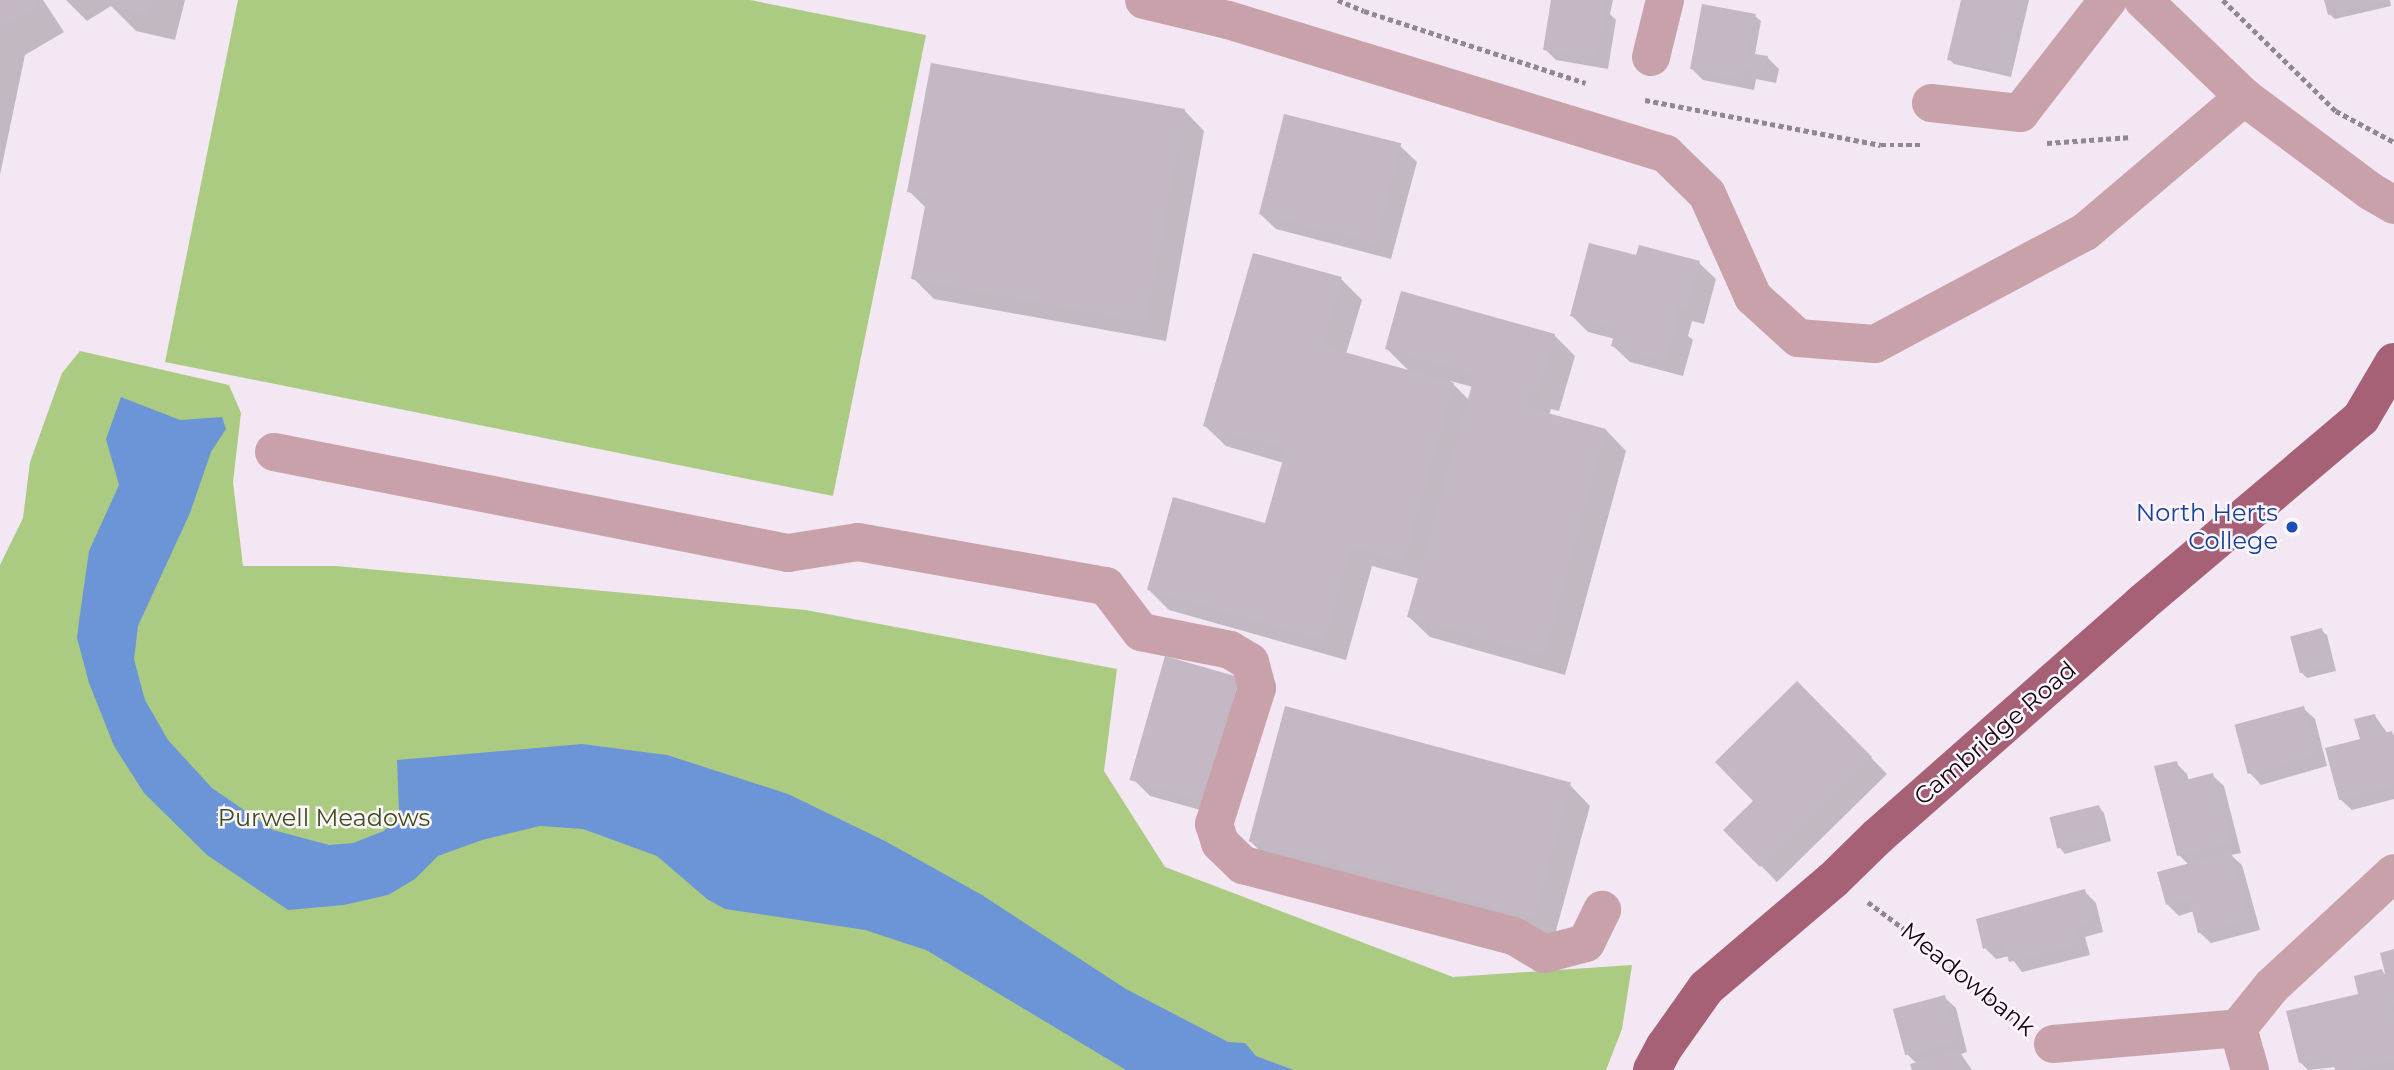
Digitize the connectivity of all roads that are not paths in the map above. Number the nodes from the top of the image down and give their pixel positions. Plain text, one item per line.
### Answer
1 (1144, 0) edge
2 (1665, 0) edge
3 (2108, 0) edge
4 (2143, 0) edge
5 (1651, 57) dead end
6 (2244, 97) junction
7 (1931, 103) dead end
8 (2394, 205) edge
9 (2394, 362) edge
10 (2377, 412) edge
11 (274, 452) dead end
12 (2394, 873) edge
13 (1602, 910) dead end
14 (2238, 1028) junction
15 (2053, 1044) road end
16 (1652, 1070) edge
17 (2250, 1070) edge

1 - 6 street
2 - 5 street
3 - 7 street
4 - 6 street
6 - 8 street
9 - 10 main road, Cambridge Road
10 - 16 main road, Cambridge Road
11 - 13 street
12 - 14 street
14 - 15 street, Meadowbank
14 - 17 street

